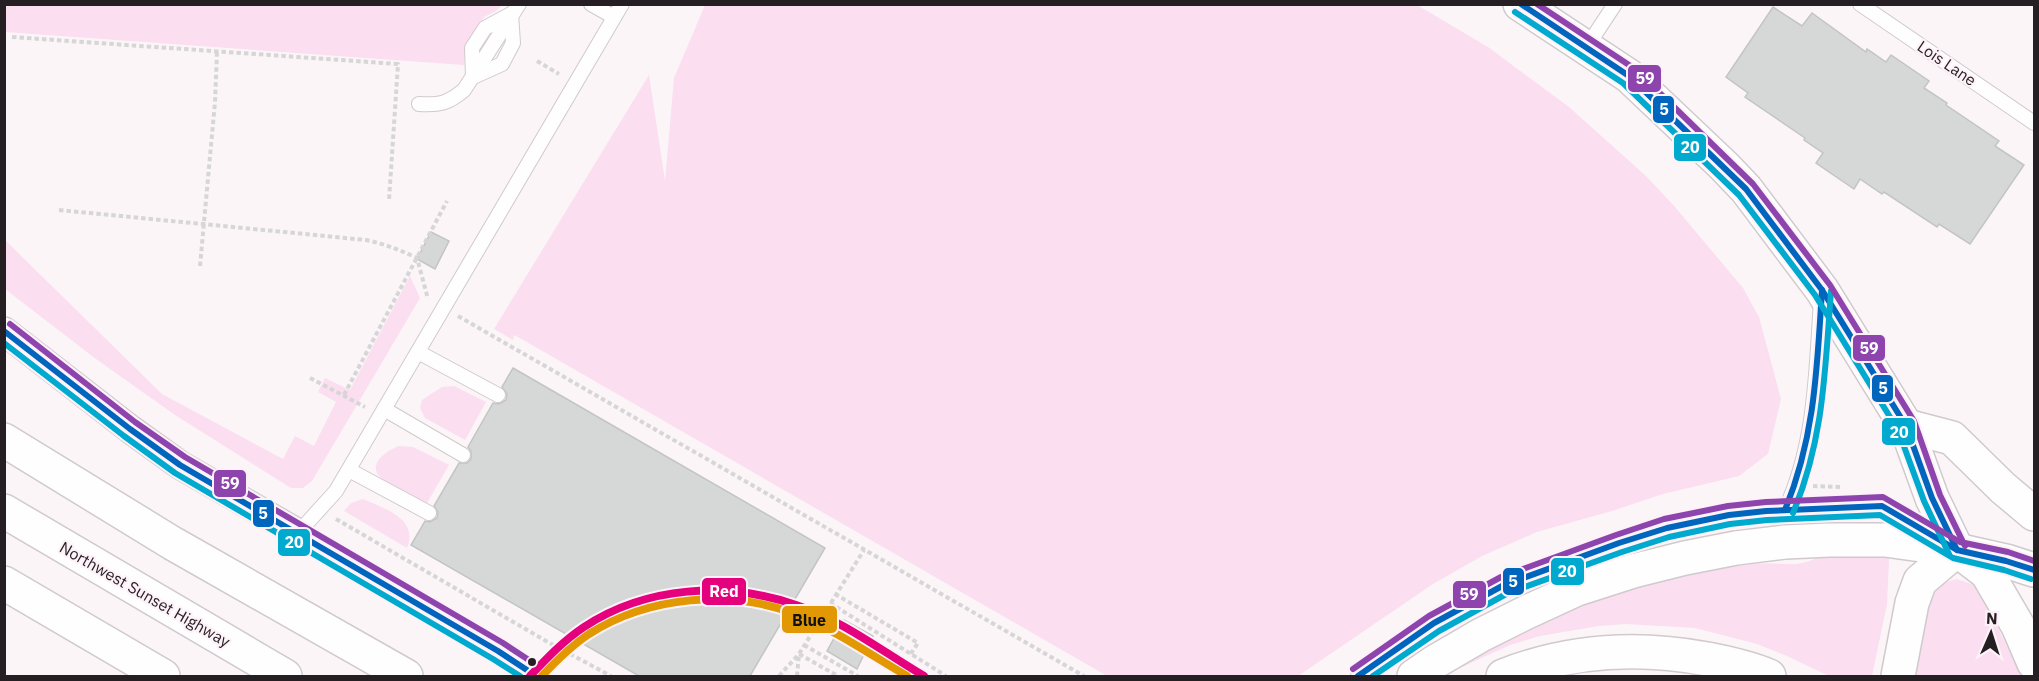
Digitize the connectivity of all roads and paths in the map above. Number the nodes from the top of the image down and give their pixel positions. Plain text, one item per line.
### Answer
1 (591, 4) edge
2 (622, 4) edge
3 (1520, 4) edge
4 (1615, 4) edge
5 (1860, 4) edge
6 (515, 9) edge
7 (614, 17) junction
8 (12, 38) dead end
9 (1585, 48) junction
10 (217, 51) junction
11 (537, 61) dead end
12 (575, 84) junction
13 (419, 104) dead end
14 (2034, 123) edge
15 (389, 200) dead end
16 (447, 201) dead end
17 (59, 210) dead end
18 (205, 225) junction
19 (417, 258) junction
20 (200, 266) dead end
21 (1822, 290) junction
22 (443, 308) junction
23 (4, 331) edge
24 (418, 352) junction
25 (310, 378) dead end
26 (498, 394) dead end
27 (344, 395) junction
28 (382, 412) junction
29 (1906, 426) junction
30 (4, 440) edge
31 (464, 455) dead end
32 (349, 470) junction
33 (320, 510) junction
34 (1785, 510) junction
35 (4, 511) edge
36 (429, 513) dead end
37 (2034, 514) edge
38 (298, 533) junction
39 (864, 550) junction
40 (1957, 550) junction
41 (2034, 570) edge
42 (4, 583) edge
43 (835, 594) junction
44 (830, 603) junction
45 (804, 645) junction
46 (799, 654) junction
47 (910, 655) junction
48 (2034, 663) edge
49 (163, 676) edge
50 (285, 676) edge
51 (406, 676) edge
52 (536, 676) edge
53 (611, 676) edge
54 (778, 676) edge
55 (797, 676) edge
56 (838, 676) edge
57 (858, 676) edge
58 (946, 676) edge
59 (1084, 676) edge
60 (1358, 676) edge
61 (1414, 676) edge
62 (1503, 676) edge
63 (1770, 676) edge
64 (1898, 676) edge

1 - 7 lane
2 - 7 lane
3 - 9 main road
4 - 9 lane
5 - 14 lane, Lois Lane
6 - 13 lane
7 - 12 lane
8 - 10 path
9 - 21 main road
10 - 15 path
10 - 18 path
11 - 12 path
12 - 22 lane
16 - 19 path
17 - 18 path
18 - 19 path
18 - 20 path
19 - 22 path
19 - 27 path
21 - 29 main road
21 - 34 lane
22 - 24 lane
22 - 39 path
23 - 38 street
24 - 26 lane
24 - 28 lane
25 - 27 path
27 - 28 path
28 - 31 lane
28 - 32 lane
29 - 37 main road
29 - 40 main road
30 - 51 main road
32 - 33 lane
32 - 36 lane
33 - 38 lane
33 - 53 path
34 - 40 lane
34 - 60 lane
35 - 50 main road, Northwest Sunset Highway
38 - 52 lane
39 - 43 path
39 - 59 path
40 - 41 main road
40 - 48 main road
40 - 61 main road
40 - 64 main road
42 - 49 main road
43 - 44 path
43 - 47 path
44 - 45 path
44 - 47 path
45 - 46 path
45 - 57 path
46 - 54 path
46 - 55 path
46 - 56 path
47 - 58 path
62 - 63 main road

